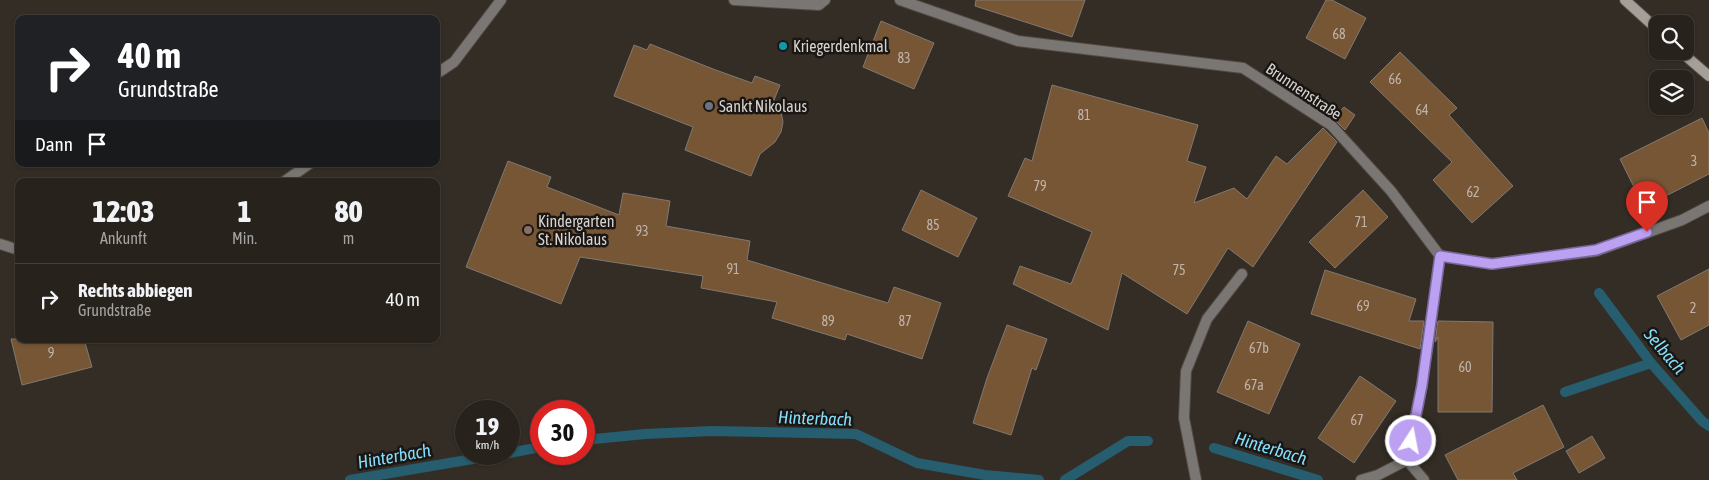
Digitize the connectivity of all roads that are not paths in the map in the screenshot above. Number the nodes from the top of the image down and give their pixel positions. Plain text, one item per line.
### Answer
1 (501, 0) edge
2 (734, 0) edge
3 (825, 0) edge
4 (900, 0) edge
5 (1625, 0) edge
6 (1649, 22) edge
7 (1690, 60) edge
8 (440, 71) edge
9 (1709, 76) edge
10 (305, 167) edge
11 (289, 178) edge
12 (1709, 206) edge
13 (0, 244) edge
14 (15, 249) edge
15 (1440, 256) junction
16 (1242, 274) dead end
17 (1408, 460) junction
18 (1196, 480) edge
19 (1361, 480) edge
20 (1424, 480) edge

1 - 8 street
2 - 3 street
4 - 15 street, Brunnenstraße
5 - 6 main road
7 - 9 main road
10 - 11 street
12 - 15 street
13 - 14 street
15 - 17 street
16 - 18 street
17 - 19 street
17 - 20 street

